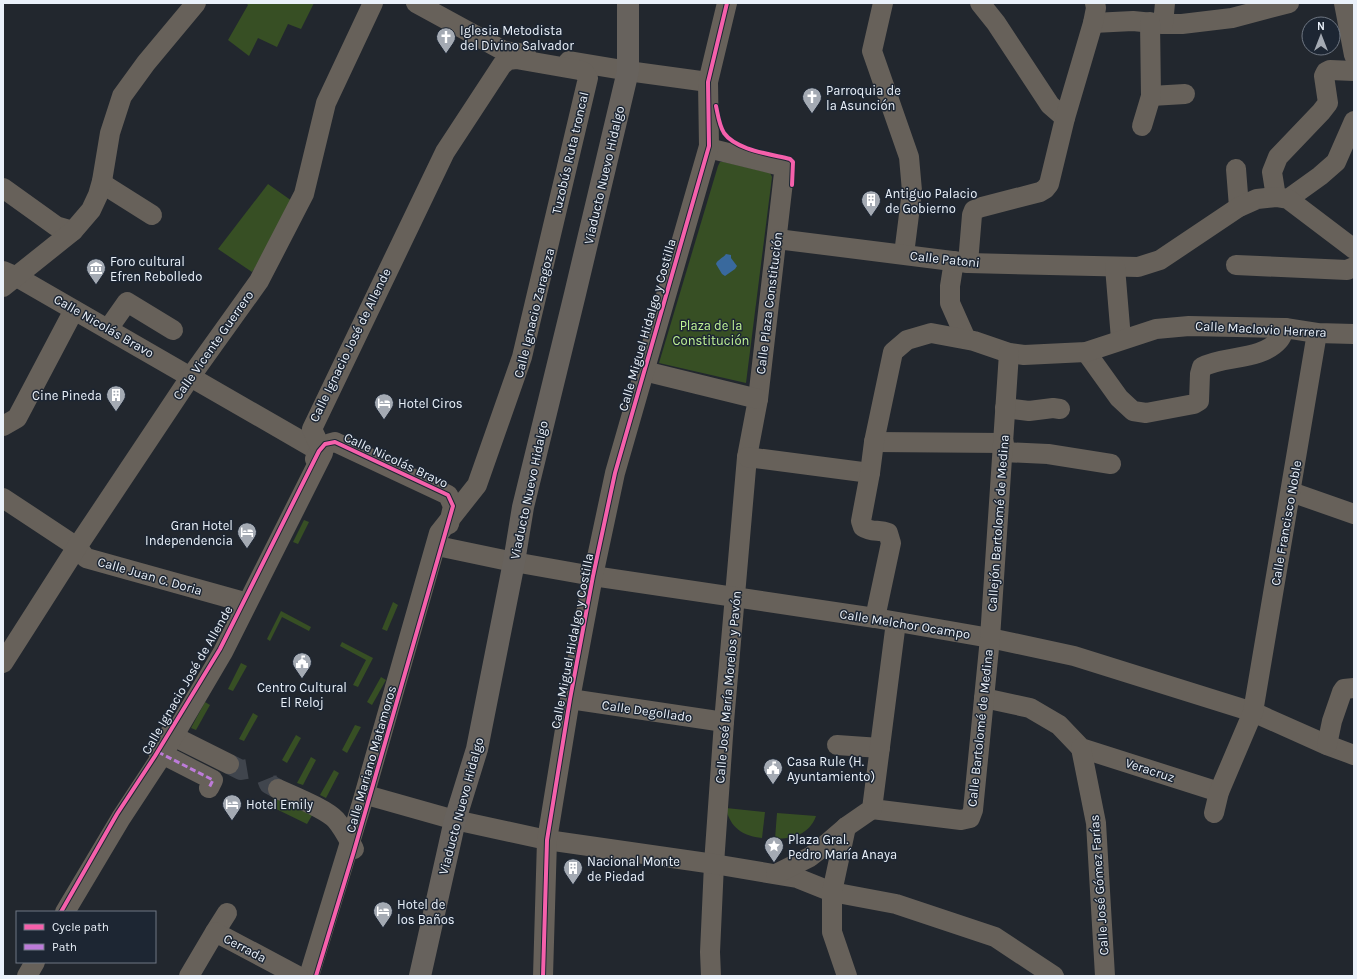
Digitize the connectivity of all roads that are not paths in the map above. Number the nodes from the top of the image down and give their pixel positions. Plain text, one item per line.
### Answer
1 (196, 3) edge
2 (373, 3) edge
3 (416, 3) edge
4 (628, 3) edge
5 (727, 3) edge
6 (883, 3) edge
7 (980, 3) edge
8 (1096, 3) edge
9 (1165, 3) edge
10 (1289, 3) edge
11 (1344, 3) edge
12 (1231, 11) edge
13 (1145, 18) edge
14 (1092, 23) junction
15 (504, 51) junction
16 (1354, 55) edge
17 (594, 65) junction
18 (628, 71) junction
19 (1354, 71) edge
20 (708, 82) junction
21 (1185, 94) dead end
22 (1151, 96) junction
23 (1065, 118) junction
24 (1354, 120) edge
25 (1142, 126) dead end
26 (709, 146) junction
27 (1236, 170) dead end
28 (102, 181) junction
29 (3, 188) edge
30 (1282, 198) junction
31 (1239, 206) junction
32 (152, 215) dead end
33 (73, 231) junction
34 (777, 239) junction
35 (1354, 248) edge
36 (904, 254) junction
37 (961, 262) junction
38 (1236, 265) dead end
39 (1115, 267) junction
40 (1354, 267) edge
41 (8, 278) edge
42 (74, 310) junction
43 (1285, 328) junction
44 (108, 329) junction
45 (173, 330) dead end
46 (1317, 333) junction
47 (1354, 334) edge
48 (966, 339) junction
49 (1121, 339) junction
50 (1086, 352) junction
51 (1009, 354) junction
52 (644, 371) junction
53 (191, 376) junction
54 (758, 399) junction
55 (1005, 408) junction
56 (1060, 409) dead end
57 (3, 426) edge
58 (874, 442) junction
59 (1004, 447) junction
60 (320, 450) junction
61 (748, 457) junction
62 (1111, 464) dead end
63 (870, 473) junction
64 (1291, 492) junction
65 (3, 498) edge
66 (1354, 514) edge
67 (446, 534) junction
68 (77, 547) junction
69 (514, 562) junction
70 (593, 576) junction
71 (735, 598) junction
72 (244, 602) junction
73 (874, 618) junction
74 (896, 622) junction
75 (990, 638) junction
76 (3, 663) edge
77 (1354, 688) edge
78 (984, 698) junction
79 (570, 699) junction
80 (1253, 712) junction
81 (724, 722) junction
82 (171, 735) junction
83 (837, 745) dead end
84 (1327, 745) junction
85 (880, 748) junction
86 (1081, 748) junction
87 (160, 753) junction
88 (1354, 755) edge
89 (229, 764) tunnel mouth
90 (209, 788) dead end
91 (278, 789) tunnel mouth
92 (1219, 792) junction
93 (370, 796) junction
94 (872, 809) junction
95 (1214, 813) dead end
96 (455, 820) junction
97 (846, 827) junction
98 (547, 840) junction
99 (352, 846) junction
100 (714, 864) junction
101 (776, 874) junction
102 (832, 892) junction
103 (62, 911) edge
104 (66, 911) edge
105 (227, 913) dead end
106 (215, 932) junction
107 (31, 963) edge
108 (34, 963) edge
109 (24, 976) edge
110 (27, 976) edge
111 (189, 976) edge
112 (298, 976) edge
113 (309, 976) edge
114 (316, 976) edge
115 (420, 976) edge
116 (543, 976) edge
117 (711, 976) edge
118 (847, 976) edge
119 (1054, 976) edge
120 (1105, 976) edge

1 - 28 street
2 - 53 street, Calle Vicente Guerrero
3 - 15 street
4 - 18 main road, Viaducto Nuevo Hidalgo
5 - 20 street, Calle Miguel Hidalgo y Costilla
6 - 36 street
7 - 23 street
8 - 14 street
9 - 13 street
10 - 12 street
11 - 16 street
12 - 13 street
13 - 14 street
13 - 22 street
14 - 23 street
15 - 17 street
15 - 60 street, Calle Ignacio José de Allende
17 - 18 street
17 - 67 street, Calle Ignacio Zaragoza
18 - 20 street
18 - 69 main road, Viaducto Nuevo Hidalgo
19 - 30 street
20 - 26 street, Calle Miguel Hidalgo y Costilla
21 - 22 street
22 - 25 street
23 - 37 street
24 - 30 street
26 - 34 street, Calle Plaza Constitución
26 - 52 street, Calle Miguel Hidalgo y Costilla
27 - 31 street
28 - 32 street
28 - 33 street
29 - 33 street
30 - 31 street, Calle Patoni
30 - 35 street
31 - 39 street, Calle Patoni
33 - 41 street
34 - 36 street, Calle Patoni
34 - 54 street, Calle Plaza Constitución
36 - 37 street, Calle Patoni
37 - 39 street, Calle Patoni
37 - 48 street
38 - 40 street
39 - 49 street
41 - 42 street, Calle Nicolás Bravo
42 - 44 street, Calle Nicolás Bravo
42 - 57 street
43 - 46 street, Calle Maclovio Herrera
43 - 49 street, Calle Maclovio Herrera
43 - 50 street
44 - 45 street
44 - 53 street, Calle Nicolás Bravo
46 - 47 street, Calle Maclovio Herrera
46 - 64 street, Calle Francisco Noble
48 - 51 street, Calle Maclovio Herrera
48 - 58 street, Calle Maclovio Herrera
49 - 50 street, Calle Maclovio Herrera
50 - 51 street, Calle Maclovio Herrera
51 - 55 street, Callejón Bartolomé de Medina
52 - 54 street
52 - 70 street, Calle Miguel Hidalgo y Costilla
53 - 60 street, Calle Nicolás Bravo
53 - 68 street, Calle Vicente Guerrero
54 - 61 street, Calle José María Morelos y Pavón
55 - 56 street
55 - 59 street, Callejón Bartolomé de Medina
58 - 59 street
58 - 63 street, Calle Maclovio Herrera
59 - 62 street
59 - 75 street, Callejón Bartolomé de Medina
60 - 67 street, Calle Nicolás Bravo
60 - 67 street, Tuzobús Ruta troncal
60 - 72 street, Calle Ignacio José de Allende
60 - 82 street
61 - 63 street
61 - 71 street, Calle José María Morelos y Pavón
63 - 73 street, Calle Maclovio Herrera
64 - 66 street
64 - 80 street, Calle Francisco Noble
65 - 68 street, Calle Juan C. Doria
67 - 69 street, Calle Melchor Ocampo
67 - 93 street, Calle Mariano Matamoros
67 - 99 street, Tuzobús Ruta troncal
68 - 72 street, Calle Juan C. Doria
68 - 76 street, Calle Vicente Guerrero
69 - 70 street, Calle Melchor Ocampo
69 - 96 main road, Viaducto Nuevo Hidalgo
70 - 71 street, Calle Melchor Ocampo
70 - 79 street, Calle Miguel Hidalgo y Costilla
71 - 73 street, Calle Melchor Ocampo
71 - 81 street, Calle José María Morelos y Pavón
72 - 82 street, Calle Ignacio José de Allende
73 - 74 street, Calle Melchor Ocampo
74 - 75 street, Calle Melchor Ocampo
74 - 85 street
75 - 78 street, Calle Bartolomé de Medina
75 - 80 street, Calle Melchor Ocampo
77 - 84 street
78 - 86 street
78 - 94 street, Calle Bartolomé de Medina
79 - 81 street, Calle Degollado
79 - 98 street, Calle Miguel Hidalgo y Costilla
80 - 84 street, Calle Melchor Ocampo
80 - 92 street, Calle Francisco Noble
81 - 100 street, Calle José María Morelos y Pavón
82 - 87 street, Calle Ignacio José de Allende
82 - 89 street
83 - 85 street
84 - 88 street, Calle Melchor Ocampo
85 - 94 street
86 - 92 street, Veracruz
86 - 120 street, Calle José Gómez Farías
87 - 90 street
87 - 103 street, Calle Ignacio José de Allende
87 - 104 street
91 - 99 street
92 - 95 street, Calle Francisco Noble
93 - 96 street
93 - 99 street, Calle Mariano Matamoros
94 - 97 street
96 - 98 street
96 - 115 main road, Viaducto Nuevo Hidalgo
97 - 101 street
97 - 102 street
98 - 100 street
98 - 116 street, Calle Miguel Hidalgo y Costilla
99 - 113 street, Tuzobús Ruta troncal
99 - 114 street, Calle Mariano Matamoros
100 - 101 street
100 - 117 street, Calle José María Morelos y Pavón
101 - 102 street
102 - 118 street
102 - 119 street
105 - 106 street
106 - 111 street, Cerrada
106 - 112 street, Cerrada
107 - 109 street
108 - 110 street

